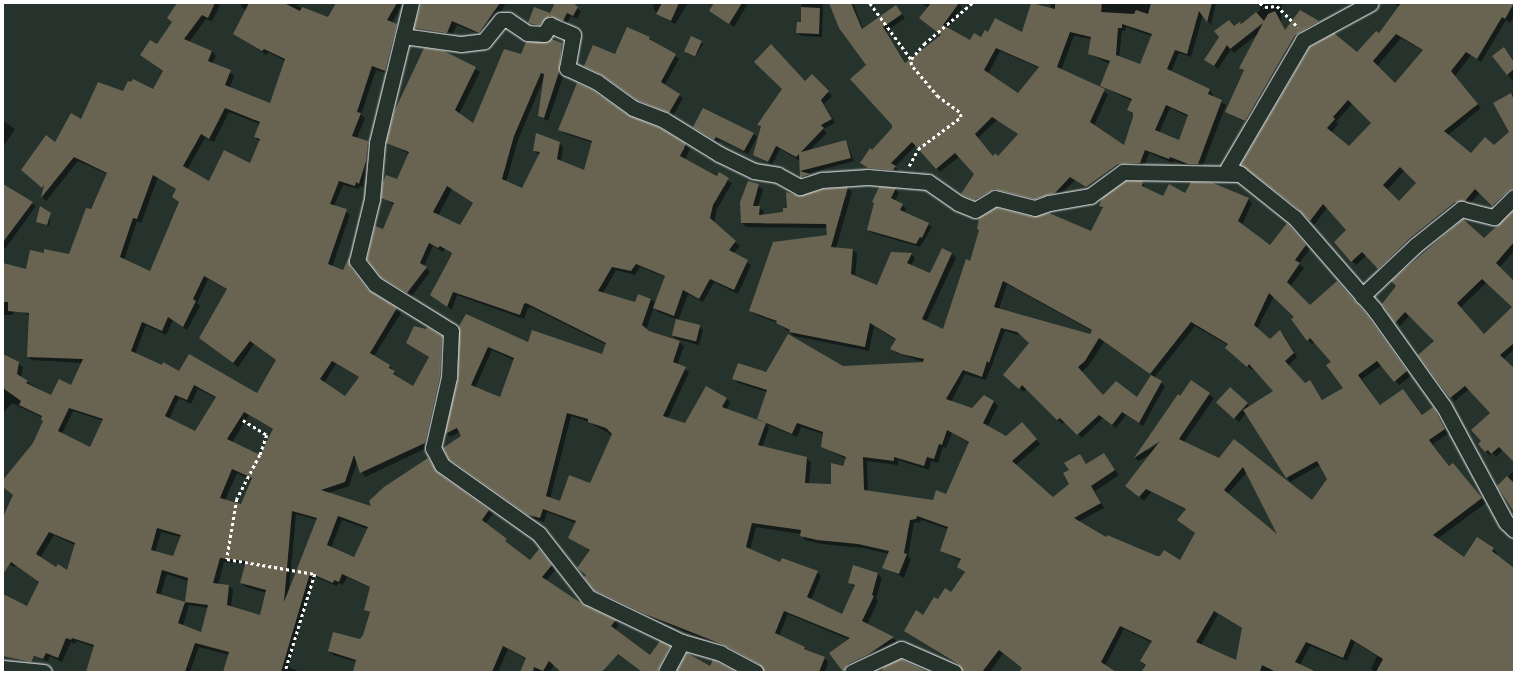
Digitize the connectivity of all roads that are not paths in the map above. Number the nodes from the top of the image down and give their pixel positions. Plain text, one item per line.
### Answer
1 (412, 3) edge
2 (1371, 3) edge
3 (403, 36) junction
4 (1240, 174) junction
5 (1514, 197) edge
6 (1362, 296) junction
7 (1514, 530) edge
8 (682, 642) junction
9 (3, 668) edge
10 (44, 672) edge
11 (666, 672) edge
12 (755, 672) edge
13 (852, 672) edge
14 (954, 672) edge

1 - 3 street
2 - 4 street
3 - 4 street
3 - 8 street
4 - 6 street
5 - 6 street
6 - 7 street
8 - 11 street
8 - 12 street
9 - 10 street
13 - 14 street

